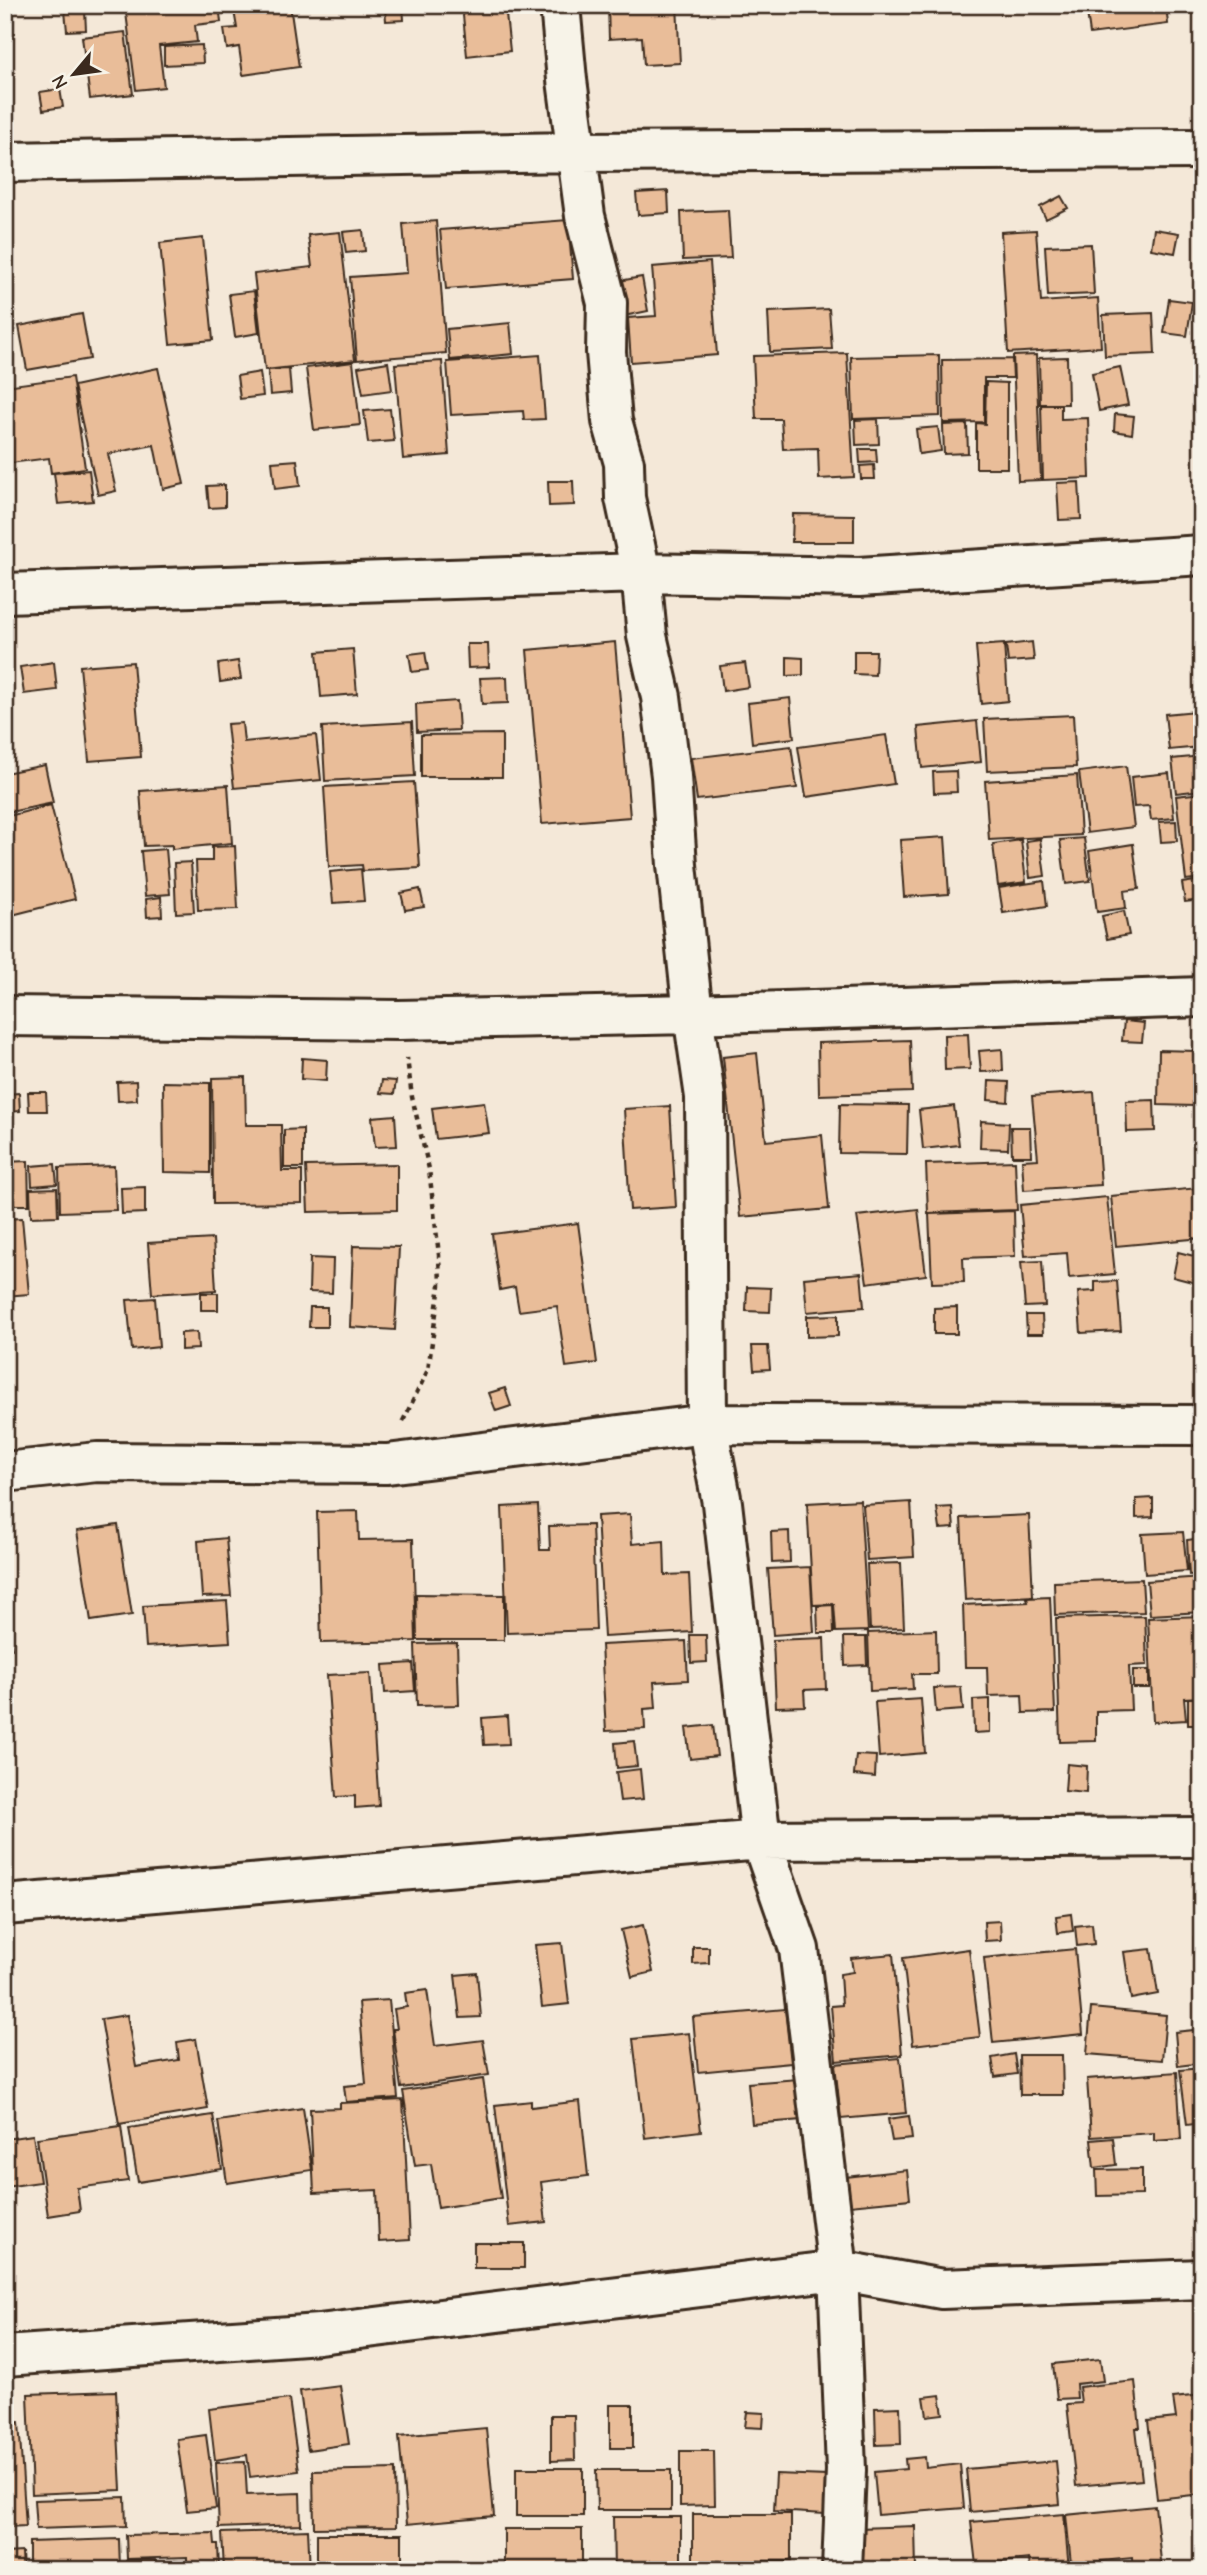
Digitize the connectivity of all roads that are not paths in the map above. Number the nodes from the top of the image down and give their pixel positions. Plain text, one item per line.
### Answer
1 (560, 5) edge
2 (1202, 149) edge
3 (576, 152) junction
4 (5, 162) edge
5 (1202, 555) edge
6 (641, 573) junction
7 (5, 593) edge
8 (1202, 997) edge
9 (693, 1014) junction
10 (5, 1016) edge
11 (707, 1424) junction
12 (1202, 1425) edge
13 (5, 1472) edge
14 (1202, 1837) edge
15 (761, 1840) junction
16 (5, 1905) edge
17 (838, 2270) junction
18 (1202, 2278) edge
19 (5, 2356) edge
20 (842, 2570) edge

1 - 3 street
2 - 3 street
3 - 4 street
3 - 6 street
5 - 6 street
6 - 7 street
6 - 9 street
8 - 9 street
9 - 10 street
9 - 11 street
11 - 12 street
11 - 13 street
11 - 15 street
14 - 15 street
15 - 16 street
15 - 17 street
17 - 18 street
17 - 19 street
17 - 20 street

